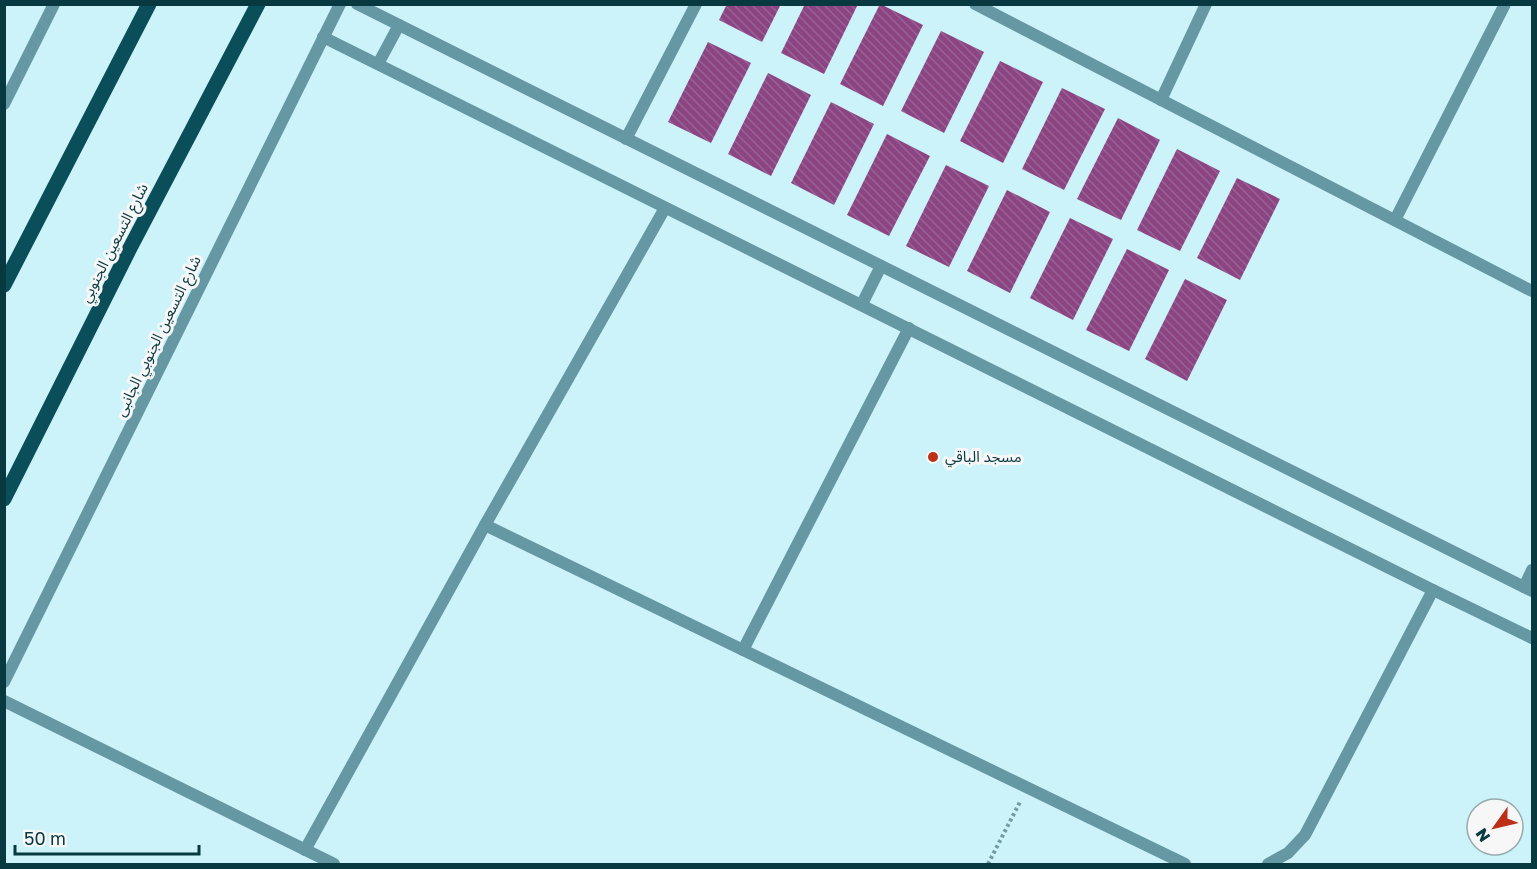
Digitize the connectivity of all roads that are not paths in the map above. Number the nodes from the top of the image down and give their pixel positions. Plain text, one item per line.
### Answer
1 (54, 4) edge
2 (149, 4) edge
3 (258, 4) edge
4 (340, 4) edge
5 (357, 4) edge
6 (696, 4) edge
7 (975, 4) edge
8 (1206, 4) edge
9 (1505, 4) edge
10 (399, 26) junction
11 (323, 37) junction
12 (378, 64) junction
13 (1161, 100) junction
14 (4, 104) edge
15 (626, 139) junction
16 (665, 208) junction
17 (1395, 220) junction
18 (881, 266) junction
19 (4, 285) edge
20 (1533, 291) edge
21 (862, 304) junction
22 (909, 328) junction
23 (4, 499) edge
24 (485, 525) junction
25 (1533, 570) edge
26 (1528, 589) edge
27 (1433, 590) junction
28 (1533, 638) edge
29 (743, 650) junction
30 (4, 682) edge
31 (4, 701) edge
32 (305, 850) junction
33 (334, 864) edge
34 (1185, 864) edge
35 (1268, 864) edge

1 - 14 street
2 - 19 main road
3 - 23 main road, شارع التسعين الجنوبي
4 - 11 street, شارع التسعين الجنوبي الجانبى
5 - 10 street
6 - 15 street
7 - 13 street
8 - 13 street
9 - 17 street
10 - 12 street
10 - 15 street
11 - 12 street
11 - 30 street, شارع التسعين الجنوبي الجانبى
12 - 16 street
13 - 17 street
15 - 18 street
16 - 21 street
16 - 24 street
17 - 20 street
18 - 21 street
18 - 26 street
21 - 22 street
22 - 27 street
22 - 29 street
24 - 29 street
24 - 32 street
25 - 26 street
27 - 28 street
27 - 35 street
29 - 34 street
31 - 32 street
32 - 33 street

